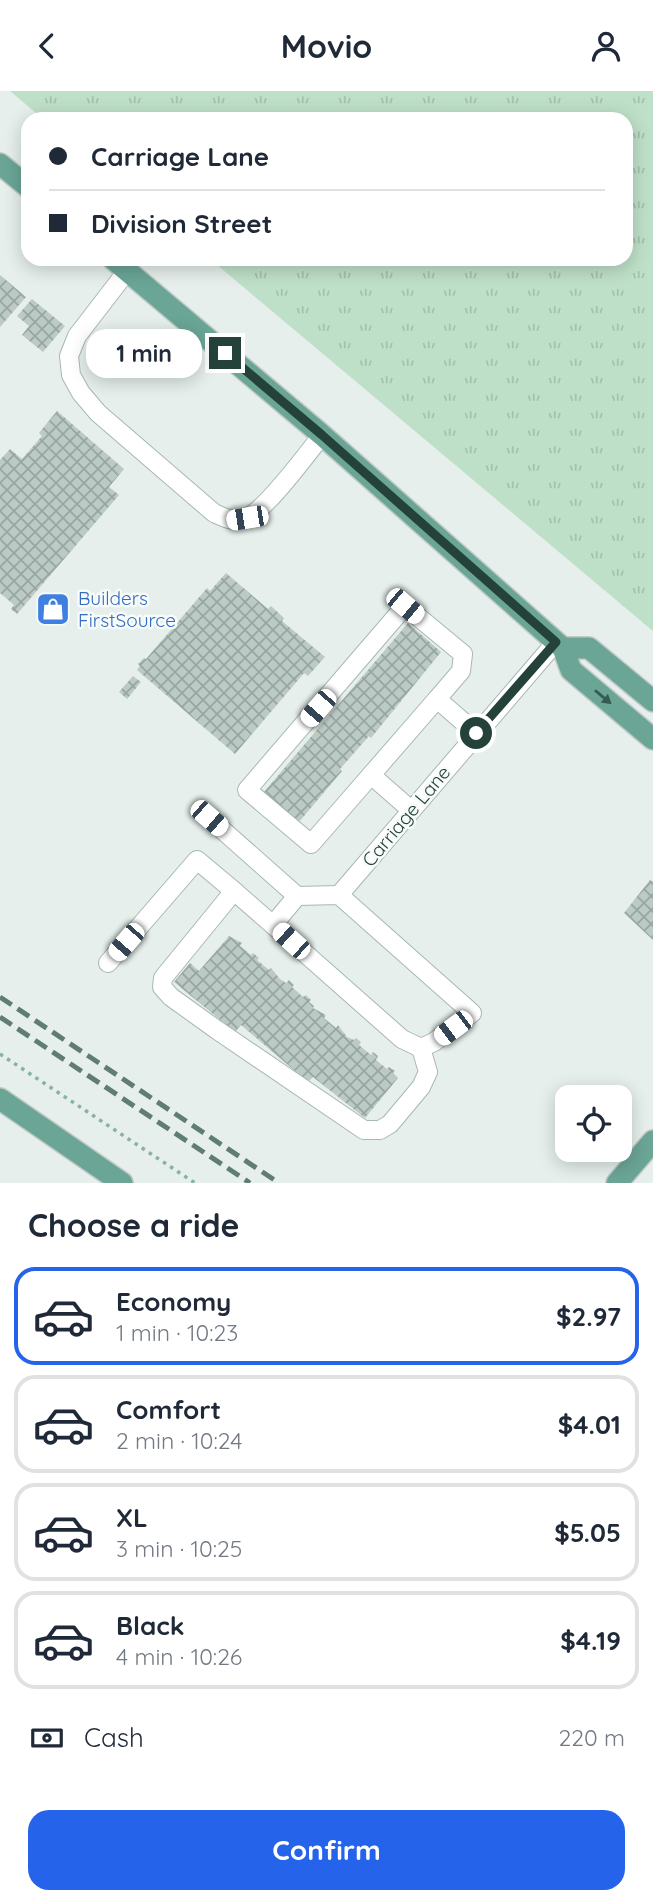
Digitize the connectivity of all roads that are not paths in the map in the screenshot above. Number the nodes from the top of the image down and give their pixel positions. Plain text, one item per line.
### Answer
1 (0, 164) edge
2 (21, 181) edge
3 (119, 266) edge
4 (121, 266) edge
5 (322, 435) junction
6 (559, 645) junction
7 (437, 699) junction
8 (653, 701) edge
9 (476, 733) junction
10 (653, 739) edge
11 (371, 775) junction
12 (411, 810) junction
13 (209, 818) dead end
14 (234, 891) junction
15 (297, 895) junction
16 (339, 895) junction
17 (273, 925) junction
18 (108, 963) dead end
19 (422, 1048) junction
20 (0, 1099) edge
21 (653, 1141) edge
22 (122, 1183) edge
23 (617, 1183) edge

1 - 2 main road
3 - 5 street
4 - 5 main road
5 - 6 main road
6 - 8 main road
6 - 9 street, Carriage Lane
6 -> 10 main road
7 - 9 street
7 - 11 street
7 - 11 street
9 - 12 street, Carriage Lane
11 - 12 street
12 - 16 street, Carriage Lane
13 - 15 street
14 - 17 street
14 - 18 street
14 - 19 street
15 - 16 street
15 - 17 street
16 - 19 street
17 - 19 street
20 - 22 main road
21 - 23 main road

